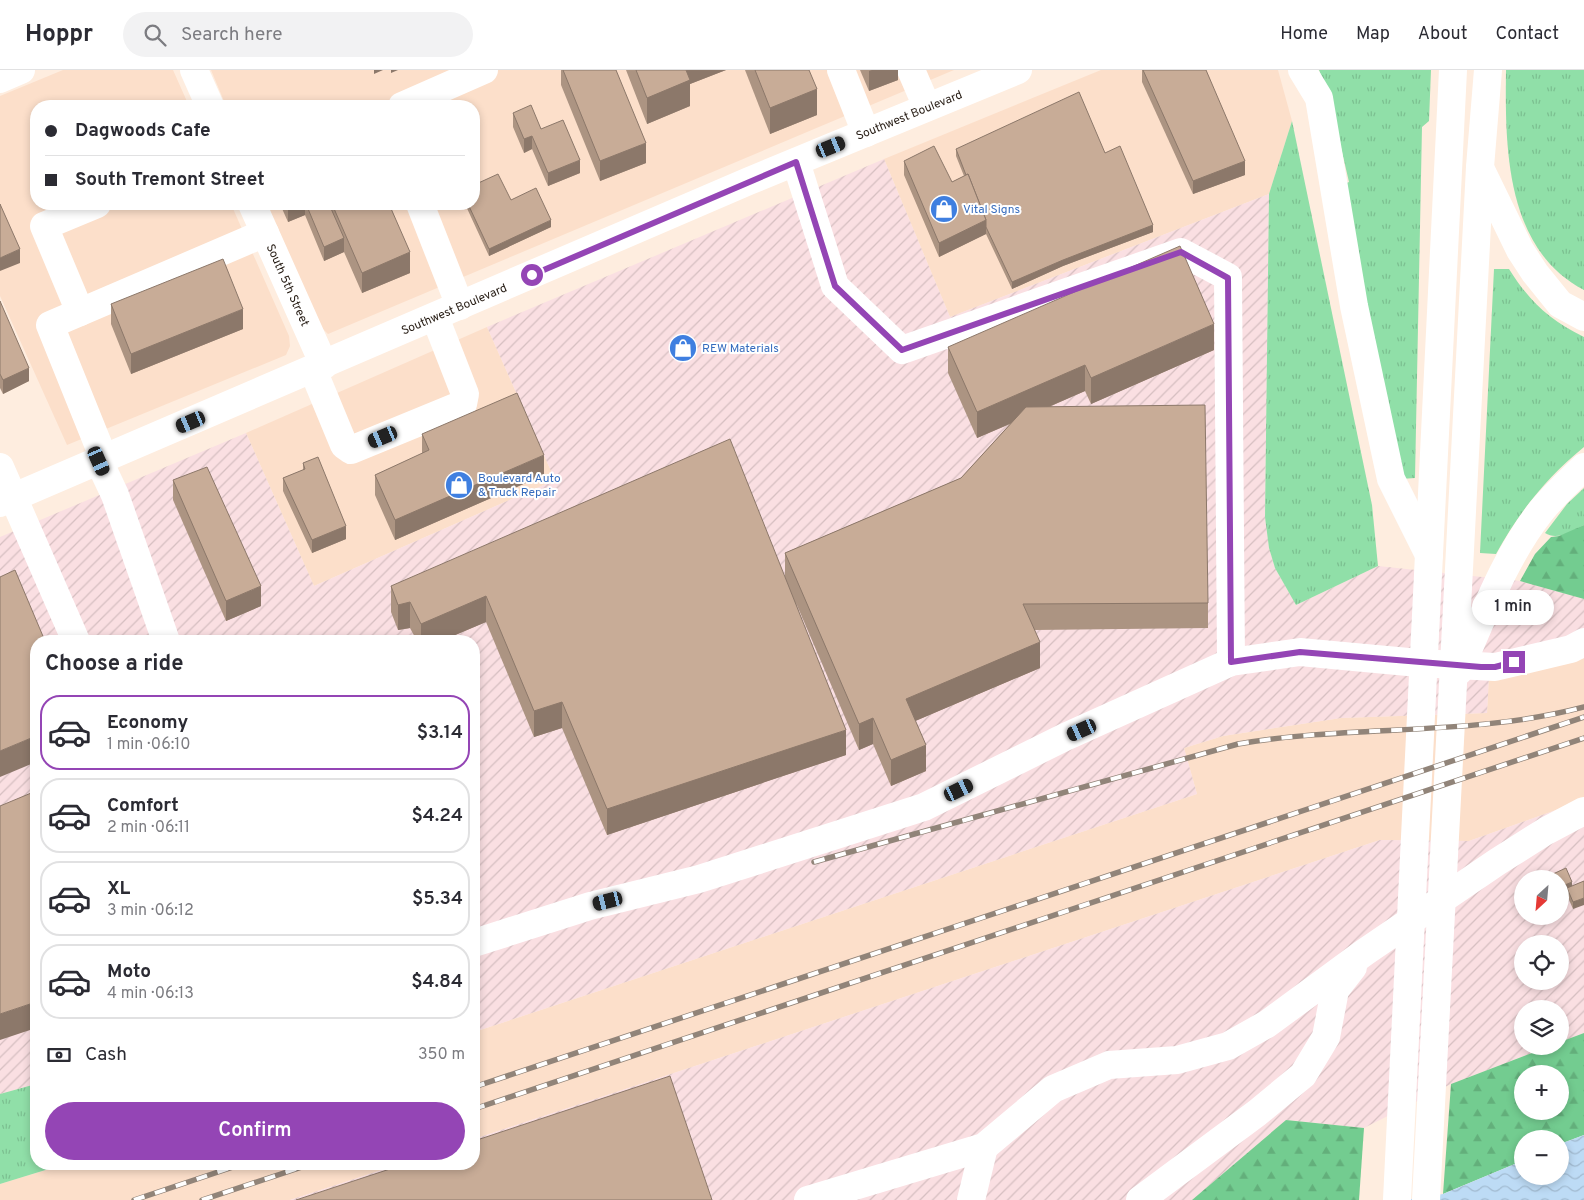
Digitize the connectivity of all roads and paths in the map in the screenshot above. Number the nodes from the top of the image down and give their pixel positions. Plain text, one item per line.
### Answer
1 (22, 70) edge
2 (194, 70) edge
3 (484, 70) edge
4 (841, 70) edge
5 (911, 70) edge
6 (1018, 70) edge
7 (1302, 70) edge
8 (1453, 70) edge
9 (1488, 70) edge
10 (991, 75) edge
11 (0, 79) edge
12 (207, 100) edge
13 (416, 100) edge
14 (927, 107) junction
15 (866, 133) junction
16 (796, 162) junction
17 (1480, 167) junction
18 (83, 210) edge
19 (255, 210) edge
20 (422, 210) edge
21 (265, 233) junction
22 (80, 312) junction
23 (448, 312) junction
24 (1584, 317) edge
25 (318, 368) junction
26 (102, 460) junction
27 (0, 467) edge
28 (1584, 467) edge
29 (7, 500) edge
30 (1429, 566) junction
31 (73, 635) edge
32 (164, 635) edge
33 (1584, 642) edge
34 (1231, 662) junction
35 (1453, 683) junction
36 (1584, 811) edge
37 (480, 940) edge
38 (1364, 952) junction
39 (984, 1147) junction
40 (808, 1200) edge
41 (971, 1200) edge
42 (1140, 1200) edge
43 (1397, 1200) edge
44 (1426, 1200) edge

1 - 11 main road
2 - 12 main road
3 - 13 main road
4 - 15 main road
5 - 14 main road
6 - 10 main road, Southwest Boulevard
7 - 30 main road
8 - 30 main road
9 - 17 main road
10 - 14 main road, Southwest Boulevard
14 - 15 main road, Southwest Boulevard
15 - 16 main road, Southwest Boulevard
16 - 23 main road, Southwest Boulevard
16 - 34 main road
17 - 24 main road
17 - 35 main road
18 - 22 main road
19 - 21 main road, South 5th Street
20 - 23 main road
21 - 22 main road
21 - 25 main road, South 5th Street
22 - 26 main road
23 - 25 main road, Southwest Boulevard
23 - 25 main road, South 5th Street
25 - 26 main road, Southwest Boulevard
26 - 29 main road, Southwest Boulevard
26 - 32 main road
27 - 29 main road
28 - 35 main road
29 - 31 main road
30 - 43 main road
33 - 34 main road
34 - 37 main road
35 - 44 main road
36 - 38 main road
38 - 39 main road
38 - 42 main road
39 - 40 main road
39 - 41 main road

